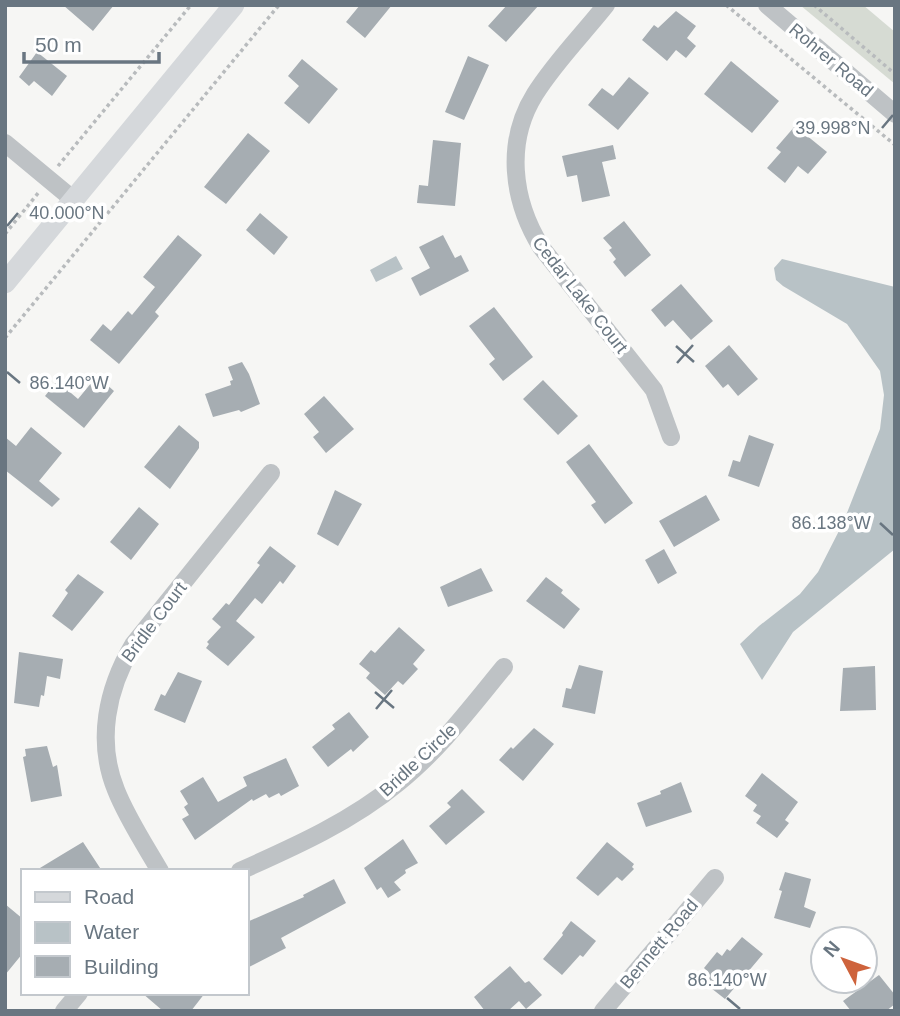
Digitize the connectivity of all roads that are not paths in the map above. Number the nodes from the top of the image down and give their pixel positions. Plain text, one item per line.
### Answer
1 (234, 5) edge
2 (606, 5) edge
3 (767, 5) edge
4 (895, 114) edge
5 (5, 144) edge
6 (75, 201) junction
7 (5, 283) edge
8 (671, 437) dead end
9 (271, 473) dead end
10 (505, 667) dead end
11 (159, 869) edge
12 (244, 869) edge
13 (715, 878) dead end
14 (77, 995) edge
15 (64, 1011) edge
16 (603, 1011) edge

1 - 6 main road
2 - 8 street, Cedar Lake Court
3 - 4 street, Rohrer Road
5 - 6 street
6 - 7 main road
9 - 11 street, Bridle Court
10 - 12 street, Bridle Circle
13 - 16 street, Bennett Road
14 - 15 street

